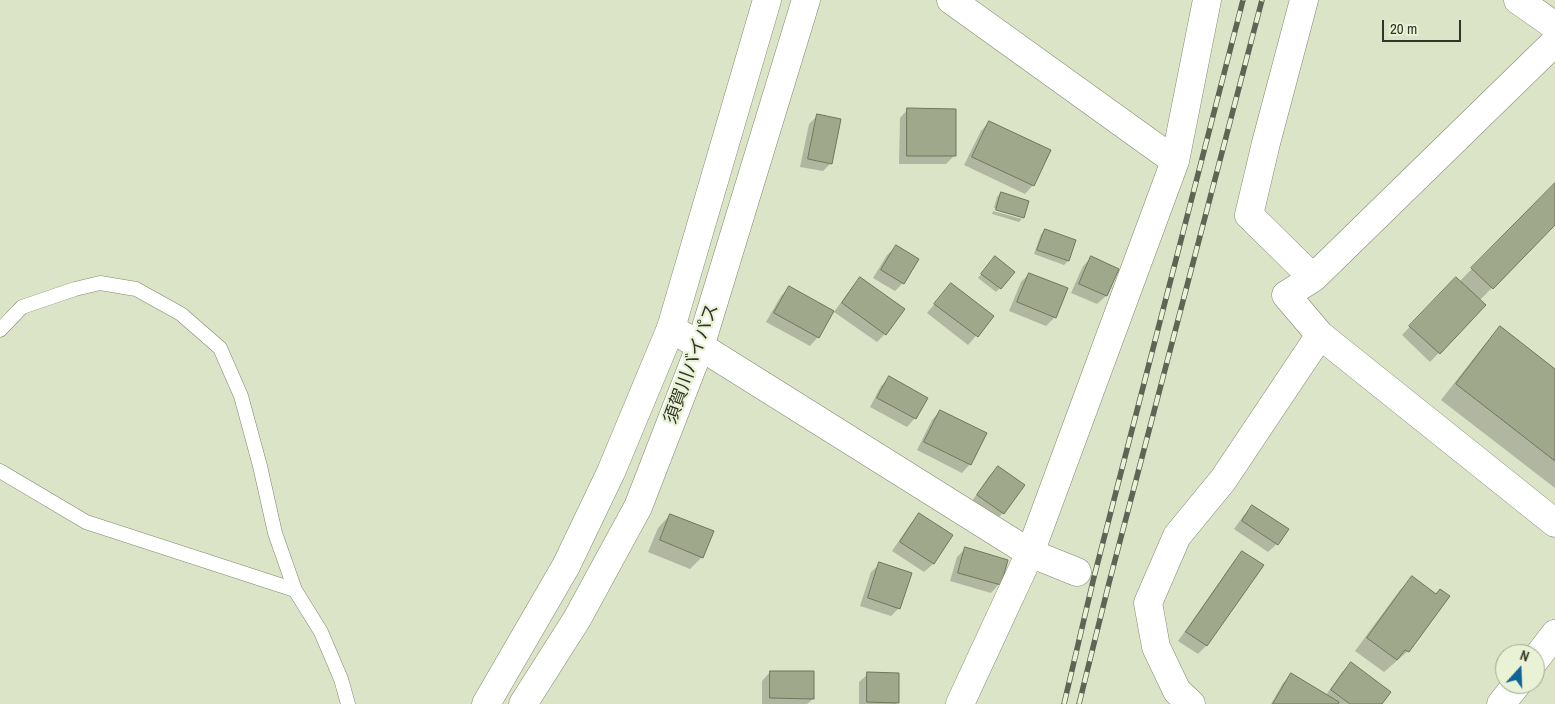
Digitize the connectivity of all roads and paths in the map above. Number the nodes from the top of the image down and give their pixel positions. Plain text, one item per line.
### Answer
1 (767, 0) edge
2 (806, 0) edge
3 (951, 0) edge
4 (1207, 0) edge
5 (1304, 0) edge
6 (1518, 0) edge
7 (1555, 26) edge
8 (1555, 42) edge
9 (1175, 162) junction
10 (1313, 278) junction
11 (671, 328) junction
12 (0, 330) edge
13 (1320, 335) junction
14 (700, 347) junction
15 (0, 471) edge
16 (1555, 523) edge
17 (1030, 553) junction
18 (1077, 572) dead end
19 (295, 590) junction
20 (1555, 634) edge
21 (1545, 647) edge
22 (1509, 694) edge
23 (348, 704) edge
24 (486, 704) edge
25 (523, 704) edge
26 (960, 704) edge
27 (1191, 704) edge
28 (1501, 704) edge

1 - 11 main road, 須賀川バイパス
2 - 14 main road, 須賀川バイパス
3 - 9 main road
4 - 9 main road
5 - 10 main road
6 - 7 main road
8 - 10 main road
9 - 17 main road
10 - 13 main road
11 - 14 main road
11 - 24 main road, 須賀川バイパス
12 - 19 lane
13 - 16 main road
13 - 27 main road
14 - 17 main road
14 - 25 main road, 須賀川バイパス
15 - 19 lane
17 - 18 main road
17 - 26 main road
19 - 23 lane
20 - 21 main road
22 - 28 main road

